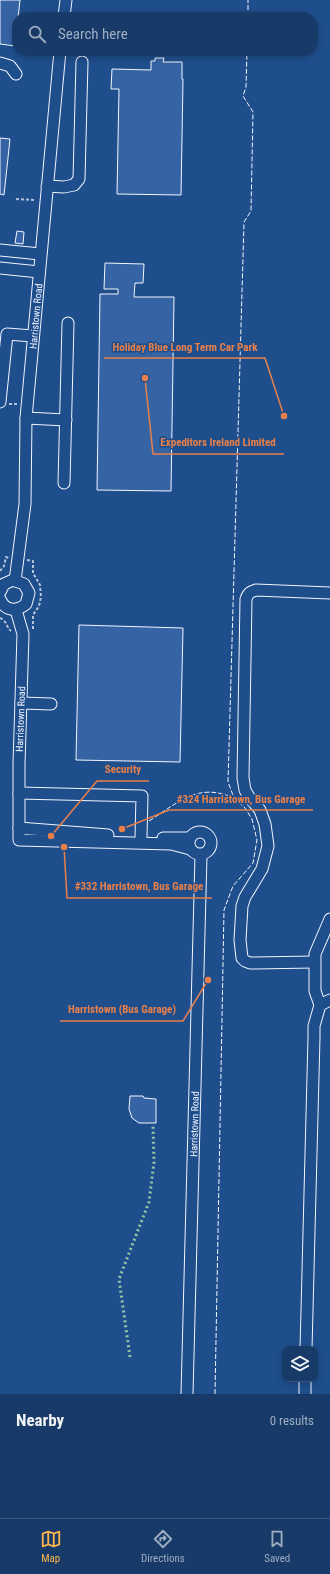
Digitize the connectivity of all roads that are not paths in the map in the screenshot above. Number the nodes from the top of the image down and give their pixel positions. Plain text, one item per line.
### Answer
1 (66, 0) edge
2 (65, 12) edge
3 (60, 56) edge
4 (82, 62) dead end
5 (0, 63) edge
6 (16, 74) dead end
7 (47, 186) junction
8 (0, 250) edge
9 (40, 254) junction
10 (0, 268) edge
11 (39, 272) junction
12 (68, 323) dead end
13 (33, 336) junction
14 (6, 401) edge
15 (26, 418) junction
16 (66, 420) junction
17 (64, 483) dead end
18 (15, 580) junction
19 (0, 592) edge
20 (330, 593) edge
21 (0, 599) edge
22 (16, 610) junction
23 (21, 703) junction
24 (50, 704) dead end
25 (19, 793) junction
26 (19, 828) junction
27 (141, 837) junction
28 (190, 843) junction
29 (201, 855) junction
30 (330, 919) edge
31 (314, 962) junction
32 (325, 1003) edge
33 (330, 1011) edge
34 (306, 1346) edge
35 (306, 1382) edge
36 (187, 1394) edge
37 (305, 1394) edge

1 - 2 street
3 - 7 street, Harristown Road
4 - 7 street
5 - 6 street
7 - 9 street, Harristown Road
8 - 9 street
9 - 11 street, Harristown Road
10 - 11 street
11 - 13 street, Harristown Road
12 - 16 street
13 - 14 street
13 - 15 street, Harristown Road
15 - 16 street
15 - 18 street, Harristown Road
16 - 17 street
18 - 19 street
18 - 22 street
20 - 31 street
21 - 22 street
22 - 23 street, Harristown Road
23 - 24 street
23 - 25 street, Harristown Road
25 - 26 street, Harristown Road
25 - 27 street
26 - 27 street, Harristown Road
26 - 28 street, Harristown Road
27 - 28 street, Harristown Road
28 - 29 street, Harristown Road
28 - 29 street, Harristown Road
29 - 36 street, Harristown Road
30 - 31 street
31 - 32 street
32 - 33 street
32 - 34 street
35 - 37 street

